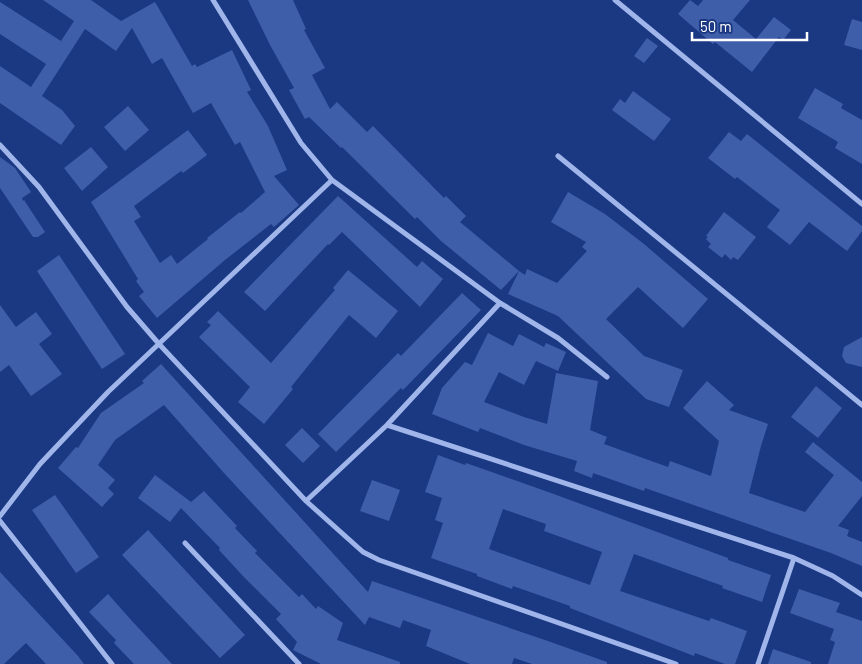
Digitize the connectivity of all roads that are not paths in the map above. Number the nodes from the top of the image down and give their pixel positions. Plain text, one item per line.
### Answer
1 (213, 0) edge
2 (615, 0) edge
3 (0, 145) edge
4 (558, 156) dead end
5 (332, 180) junction
6 (862, 204) edge
7 (500, 303) junction
8 (159, 344) junction
9 (607, 378) dead end
10 (862, 405) edge
11 (387, 426) junction
12 (306, 501) junction
13 (0, 516) edge
14 (0, 520) edge
15 (185, 544) dead end
16 (794, 558) junction
17 (862, 595) edge
18 (112, 664) edge
19 (299, 664) edge
20 (676, 664) edge
21 (758, 664) edge

1 - 5 street
2 - 6 street
3 - 8 street
4 - 10 street
5 - 7 street
5 - 8 street
7 - 9 street
7 - 11 street
8 - 12 street
8 - 13 street
11 - 12 street
11 - 16 street
12 - 20 street
14 - 18 street
15 - 19 street
16 - 17 street
16 - 21 street

